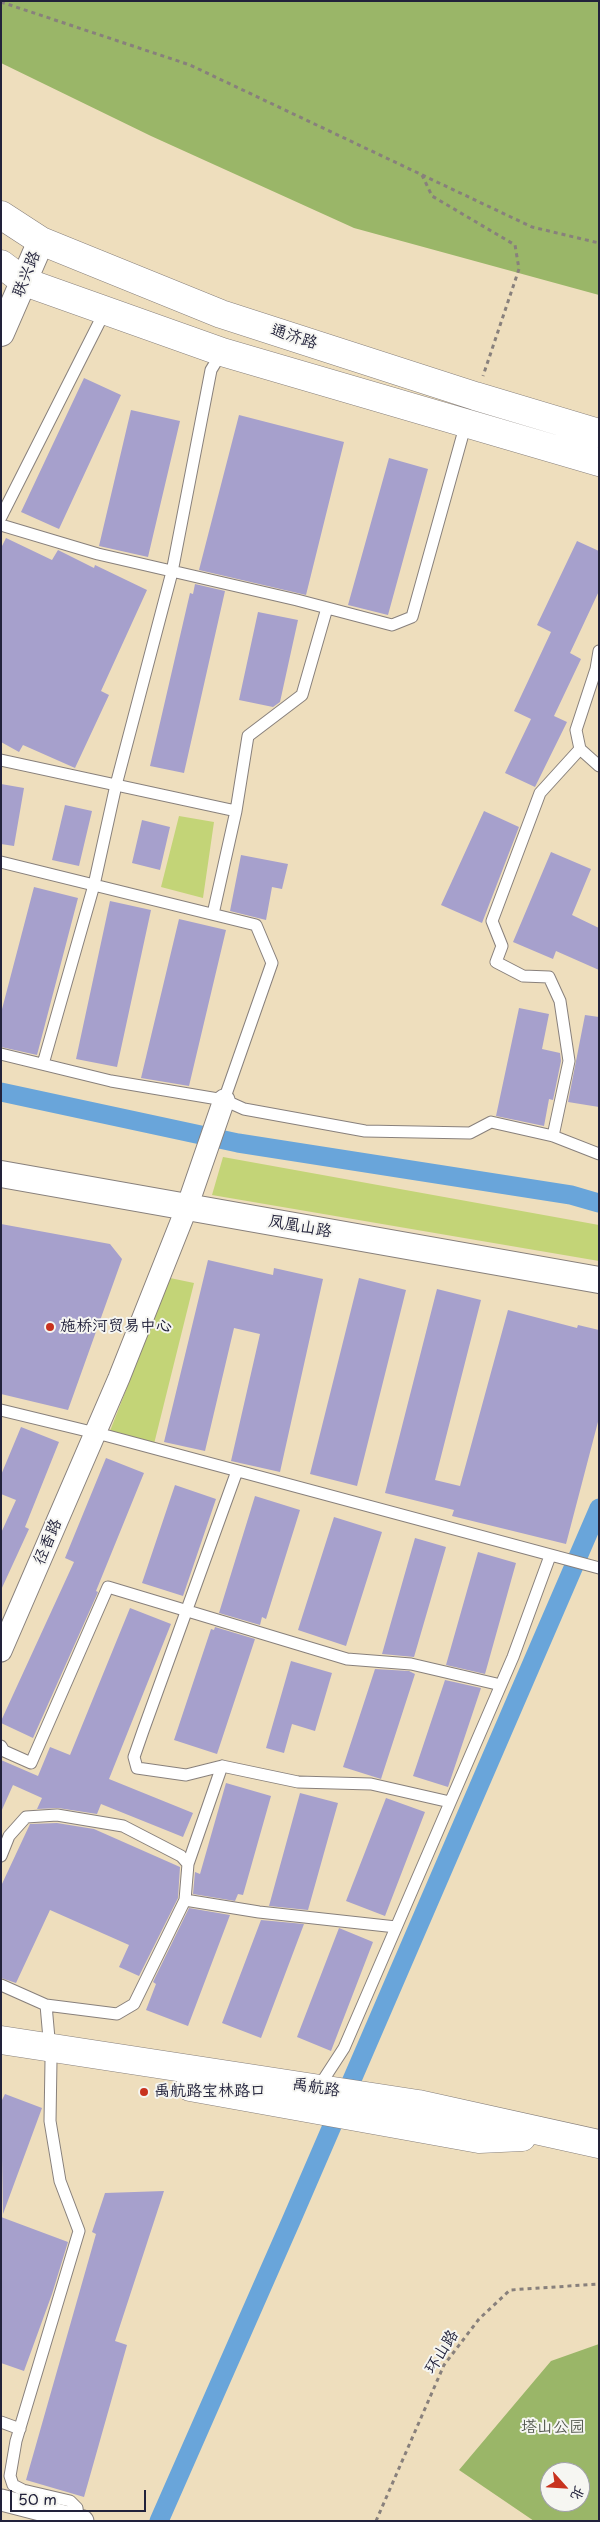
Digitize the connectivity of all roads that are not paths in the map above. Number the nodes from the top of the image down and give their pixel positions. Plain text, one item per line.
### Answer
1 (1, 215) edge
2 (40, 241) junction
3 (1, 264) edge
4 (25, 282) junction
5 (105, 310) junction
6 (1, 333) edge
7 (222, 352) junction
8 (466, 423) junction
9 (599, 433) edge
10 (599, 462) edge
11 (1, 517) edge
12 (1, 525) edge
13 (172, 572) junction
14 (327, 608) junction
15 (599, 651) edge
16 (580, 750) junction
17 (1, 760) edge
18 (599, 766) edge
19 (116, 785) junction
20 (236, 811) junction
21 (1, 862) edge
22 (94, 885) junction
23 (213, 914) junction
24 (1, 1054) edge
25 (43, 1064) junction
26 (221, 1108) junction
27 (553, 1136) junction
28 (599, 1154) edge
29 (1, 1174) edge
30 (187, 1207) junction
31 (599, 1280) edge
32 (1, 1410) edge
33 (96, 1433) junction
34 (237, 1471) junction
35 (555, 1557) junction
36 (594, 1567) edge
37 (185, 1610) junction
38 (1, 1651) edge
39 (501, 1685) junction
40 (1, 1746) edge
41 (222, 1766) junction
42 (450, 1802) junction
43 (1, 1856) edge
44 (188, 1864) junction
45 (185, 1900) junction
46 (396, 1927) junction
47 (1, 1985) edge
48 (46, 2005) junction
49 (1, 2040) edge
50 (1, 2054) edge
51 (50, 2054) junction
52 (316, 2099) junction
53 (382, 2109) junction
54 (599, 2144) edge
55 (599, 2149) edge
56 (1, 2422) edge
57 (20, 2429) junction
58 (1, 2500) edge
59 (38, 2515) edge
60 (80, 2520) edge

1 - 2 main road, 通济路
2 - 4 street, 联兴路
2 - 9 main road, 通济路
3 - 4 main road, 通济路
4 - 5 main road, 通济路
4 - 6 street, 联兴路
5 - 7 main road, 通济路
5 - 11 lane
7 - 8 main road, 通济路
7 - 13 lane
8 - 10 main road, 通济路
8 - 14 lane
12 - 13 lane
13 - 14 lane
13 - 19 lane
14 - 20 lane
15 - 16 lane
16 - 18 lane
16 - 27 lane
17 - 19 lane
19 - 20 lane
19 - 22 lane
20 - 23 lane
21 - 22 lane
22 - 23 lane
22 - 25 lane
23 - 26 lane
24 - 25 lane
25 - 26 lane
26 - 27 lane
26 - 30 street, 径香路
27 - 28 lane
29 - 30 street, 凤凰山路
30 - 31 street, 凤凰山路
30 - 33 street, 径香路
32 - 33 lane
33 - 34 lane
33 - 38 street, 径香路
34 - 35 lane
34 - 37 lane
35 - 36 lane
35 - 39 lane
37 - 39 lane
37 - 40 lane
37 - 41 lane
39 - 42 lane
41 - 42 lane
41 - 44 lane
42 - 46 lane
43 - 44 lane
44 - 45 lane
45 - 46 lane
45 - 48 lane
46 - 52 lane
47 - 48 lane
48 - 51 lane
49 - 51 main road, 禹航路
50 - 51 main road, 禹航路
51 - 52 main road, 禹航路
51 - 57 lane
52 - 53 main road, 禹航路
53 - 54 main road, 禹航路
53 - 55 main road, 禹航路
56 - 57 lane
57 - 60 lane
58 - 59 street
59 - 60 street

